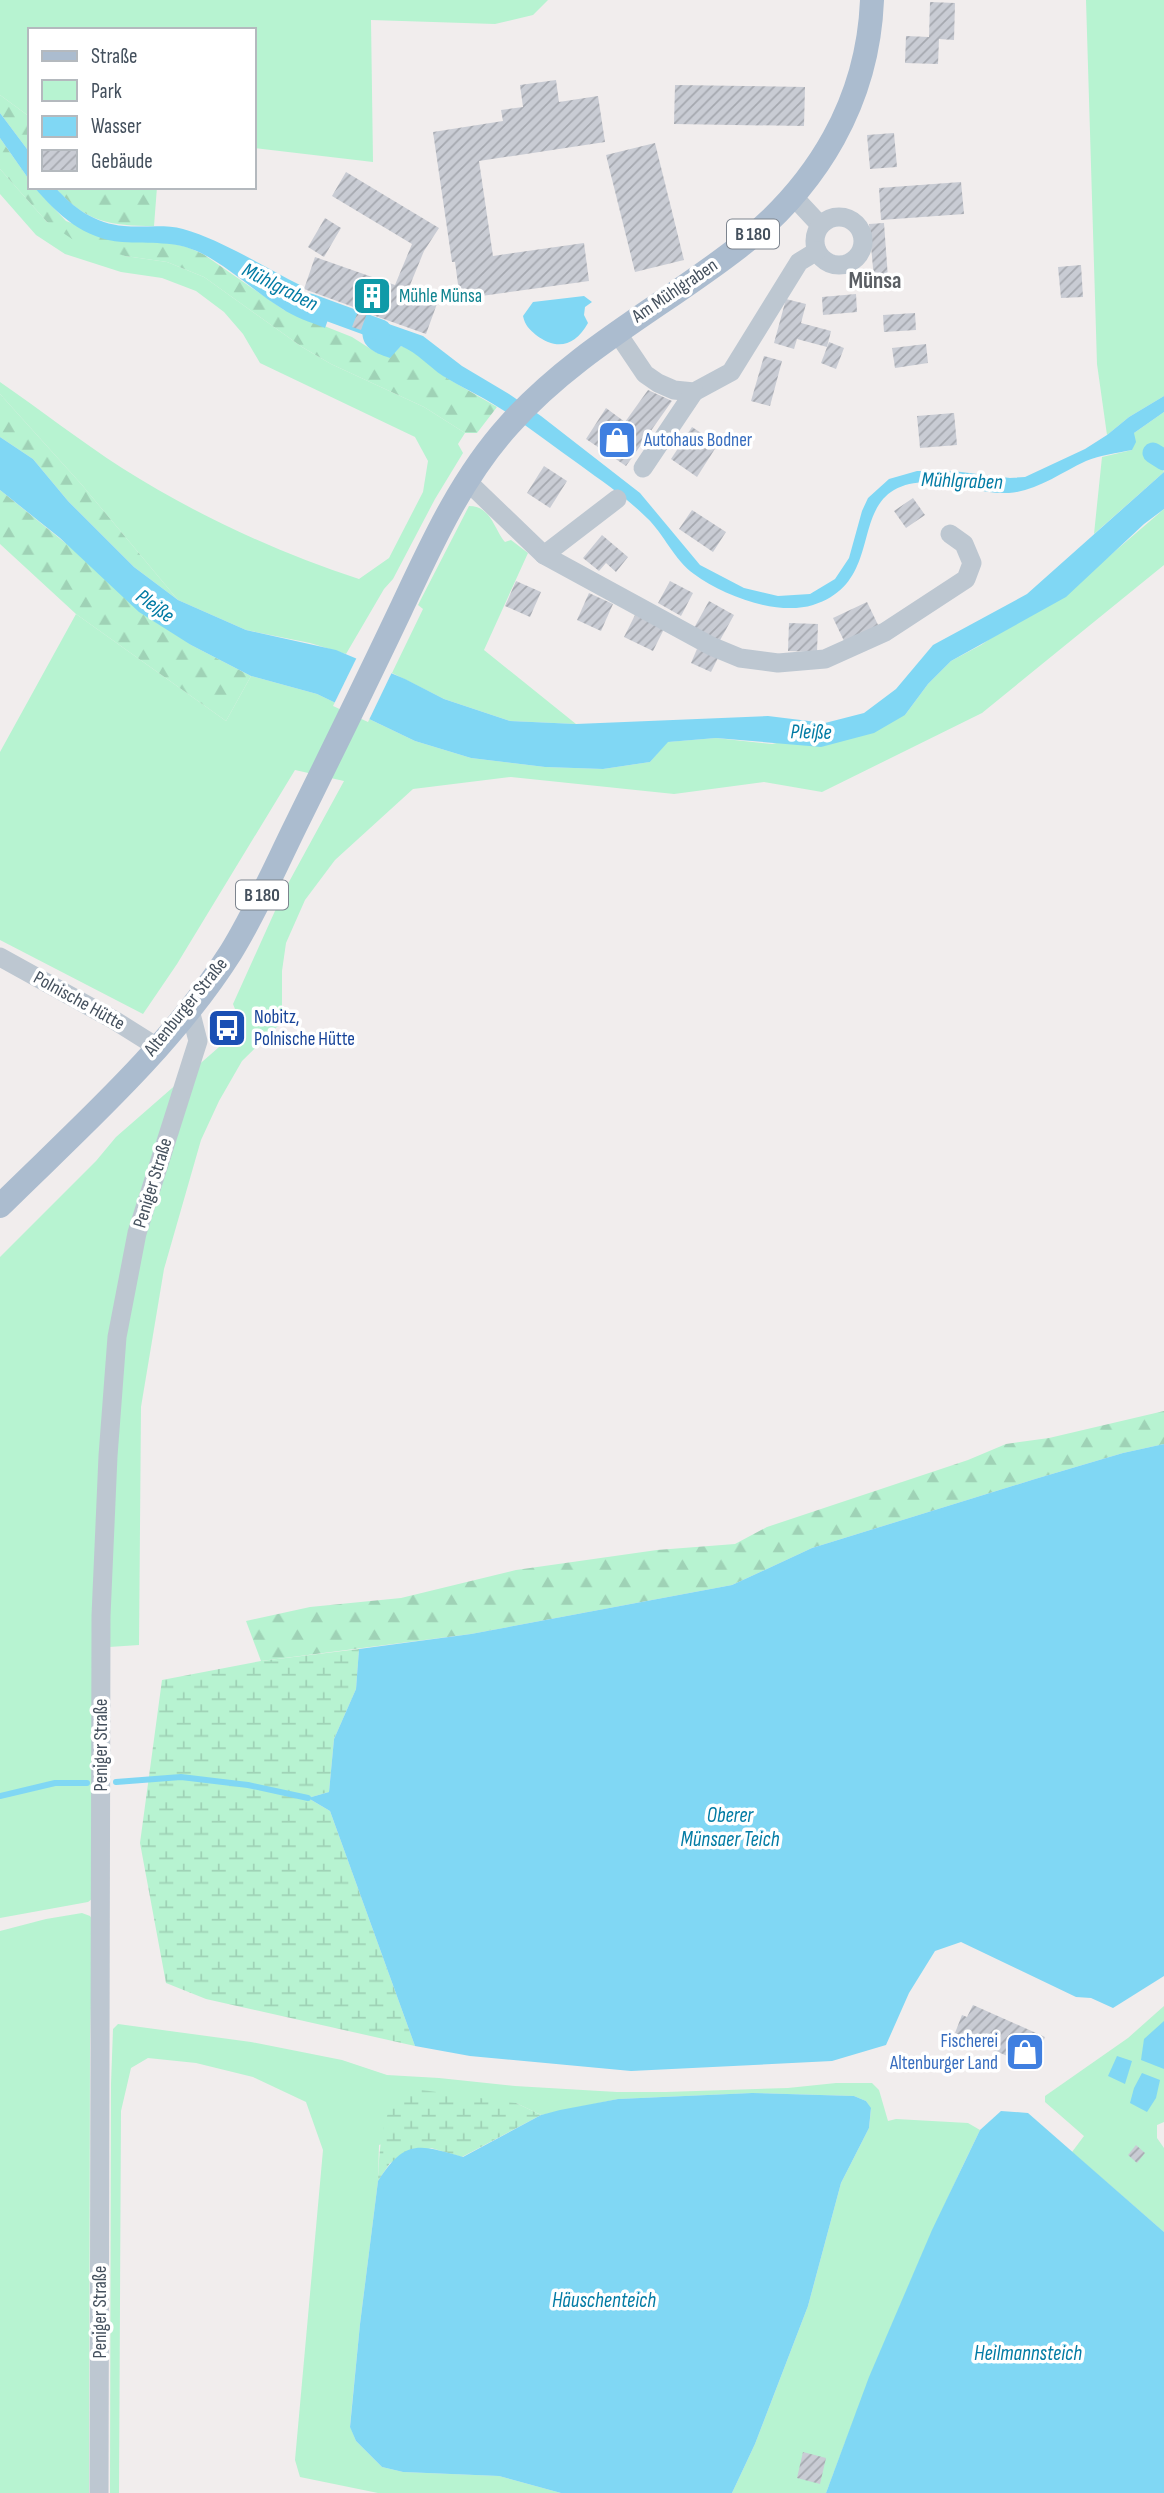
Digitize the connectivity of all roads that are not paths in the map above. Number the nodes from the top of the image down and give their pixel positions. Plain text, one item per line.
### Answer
1 (873, 0) edge
2 (793, 196) junction
3 (820, 225) junction
4 (817, 251) junction
5 (616, 331) junction
6 (694, 392) junction
7 (643, 468) dead end
8 (467, 481) junction
9 (617, 499) dead end
10 (950, 534) dead end
11 (544, 555) junction
12 (323, 772) joint
13 (0, 957) edge
14 (190, 1010) junction
15 (157, 1046) junction
16 (0, 1206) edge
17 (99, 2493) edge

1 - 2 main road, Am Mühlgraben / B 180
2 - 3 street
2 - 5 main road, Am Mühlgraben / B 180
3 - 4 street
3 - 4 street
4 - 6 street
5 - 6 street
5 - 8 main road, Am Mühlgraben / B 180
6 - 7 street
8 - 11 street
8 - 12 main road, Am Mühlgraben / B 180
9 - 11 street
10 - 11 street
12 - 14 main road, Altenburger Straße / B 180
13 - 15 street, Polnische Hütte
14 - 15 main road, Altenburger Straße / B 180
14 - 17 street, Peniger Straße
15 - 16 main road, Altenburger Straße / B 180

